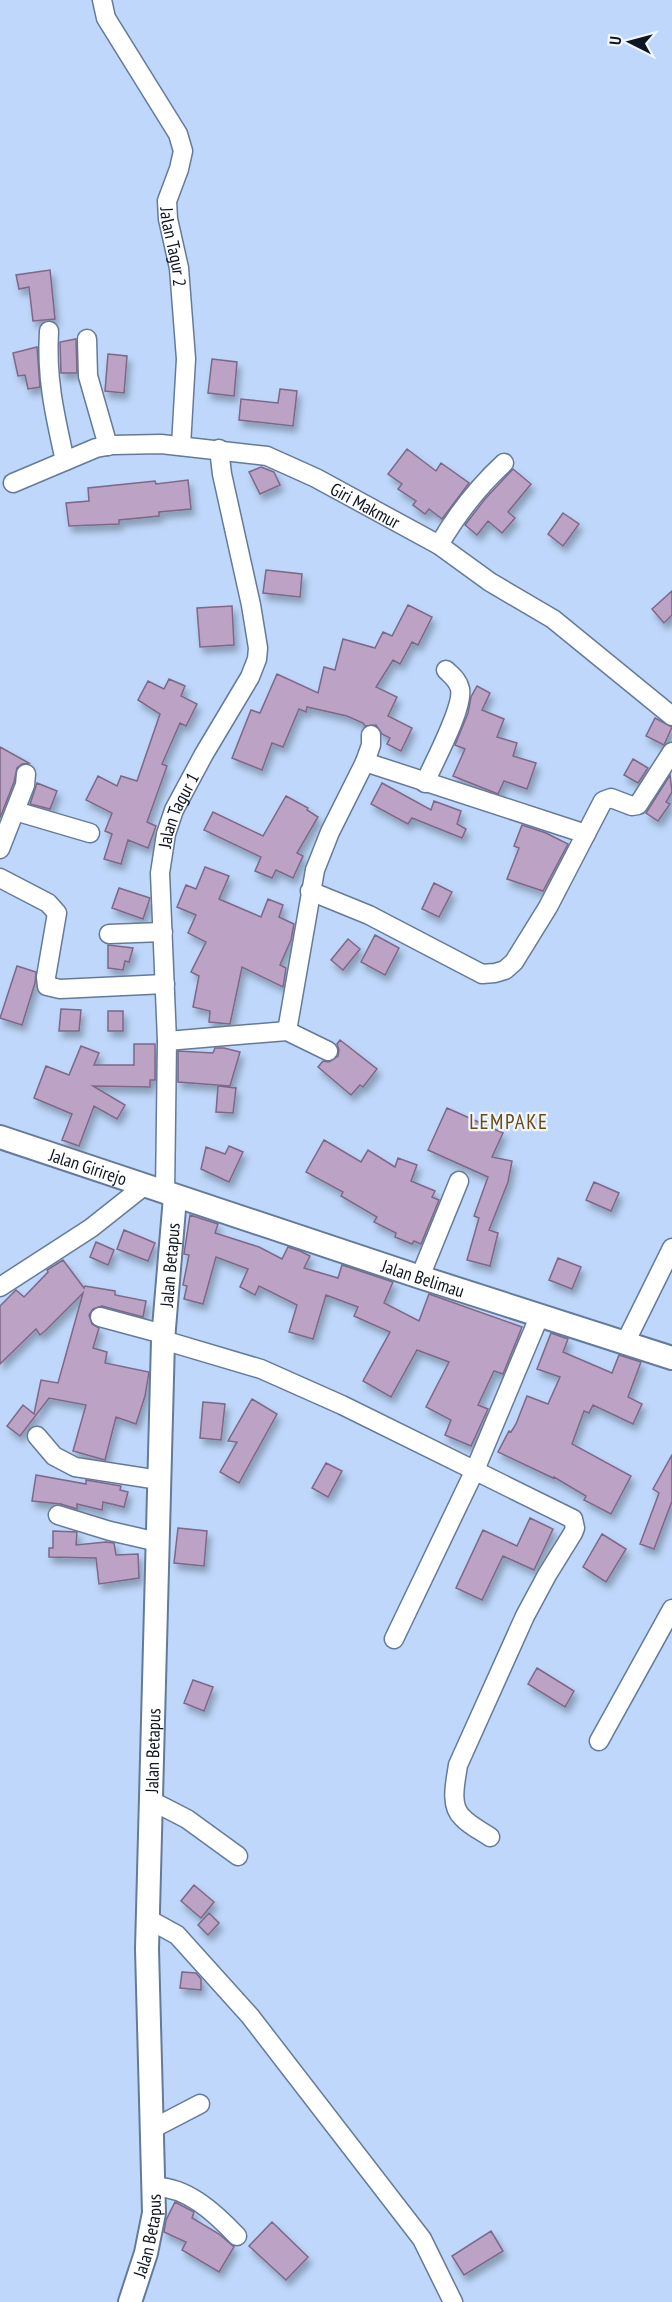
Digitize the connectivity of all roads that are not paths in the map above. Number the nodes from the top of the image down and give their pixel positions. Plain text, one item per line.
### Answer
1 (102, 0) edge
2 (49, 331) dead end
3 (87, 339) dead end
4 (108, 446) junction
5 (181, 446) junction
6 (219, 449) junction
7 (65, 461) junction
8 (504, 463) dead end
9 (13, 483) dead end
10 (439, 545) junction
11 (446, 670) dead end
12 (672, 716) edge
13 (371, 735) dead end
14 (672, 752) edge
15 (365, 762) junction
16 (26, 774) dead end
17 (424, 783) junction
18 (15, 811) junction
19 (90, 833) dead end
20 (586, 834) junction
21 (0, 849) edge
22 (0, 878) edge
23 (310, 891) junction
24 (163, 932) junction
25 (109, 934) dead end
26 (165, 984) junction
27 (287, 1030) junction
28 (167, 1041) junction
29 (328, 1051) dead end
30 (0, 1137) edge
31 (459, 1181) dead end
32 (144, 1186) junction
33 (170, 1195) junction
34 (672, 1248) edge
35 (420, 1277) junction
36 (0, 1287) edge
37 (100, 1317) dead end
38 (539, 1317) junction
39 (163, 1337) junction
40 (625, 1343) junction
41 (672, 1358) edge
42 (37, 1436) dead end
43 (475, 1470) junction
44 (159, 1480) junction
45 (58, 1515) dead end
46 (158, 1542) junction
47 (672, 1609) edge
48 (394, 1639) dead end
49 (599, 1741) dead end
50 (152, 1801) junction
51 (490, 1836) dead end
52 (238, 1856) dead end
53 (148, 1919) junction
54 (200, 2104) dead end
55 (150, 2130) junction
56 (154, 2187) junction
57 (237, 2236) dead end
58 (130, 2302) edge
59 (453, 2302) edge

1 - 5 street, Jalan Tagur 2
2 - 7 street
3 - 4 street
4 - 5 street, Giri Makmur
4 - 7 street, Giri Makmur
5 - 6 street, Giri Makmur
6 - 10 street, Giri Makmur
6 - 24 street, Jalan Tagur 1
7 - 9 street, Giri Makmur
8 - 10 street
10 - 12 street, Giri Makmur
11 - 17 street
13 - 15 street
14 - 20 street
15 - 17 street
15 - 23 street
16 - 18 street
17 - 20 street
18 - 19 street
18 - 21 street
20 - 23 street
22 - 26 street
23 - 27 street
24 - 25 street
24 - 26 street, Jalan Tagur 1
26 - 28 street, Jalan Tagur 1
27 - 28 street
27 - 29 street
28 - 33 street, Jalan Tagur 1
30 - 32 street, Jalan Girirejo
31 - 35 street
32 - 33 street, Jalan Girirejo
32 - 36 street
33 - 35 street, Jalan Belimau
33 - 39 street, Jalan Betapus
34 - 40 street
35 - 38 street, Jalan Belimau
37 - 39 street
38 - 40 street, Jalan Belimau
38 - 43 street
39 - 43 street
39 - 44 street, Jalan Betapus
40 - 41 street, Jalan Belimau
42 - 44 street
43 - 48 street
43 - 51 street
44 - 46 street, Jalan Betapus
45 - 46 street
46 - 50 street, Jalan Betapus
47 - 49 street
50 - 52 street
50 - 53 street, Jalan Betapus
53 - 55 street, Jalan Betapus
53 - 59 street
54 - 55 street
55 - 56 street, Jalan Betapus
56 - 57 street
56 - 58 street, Jalan Betapus

